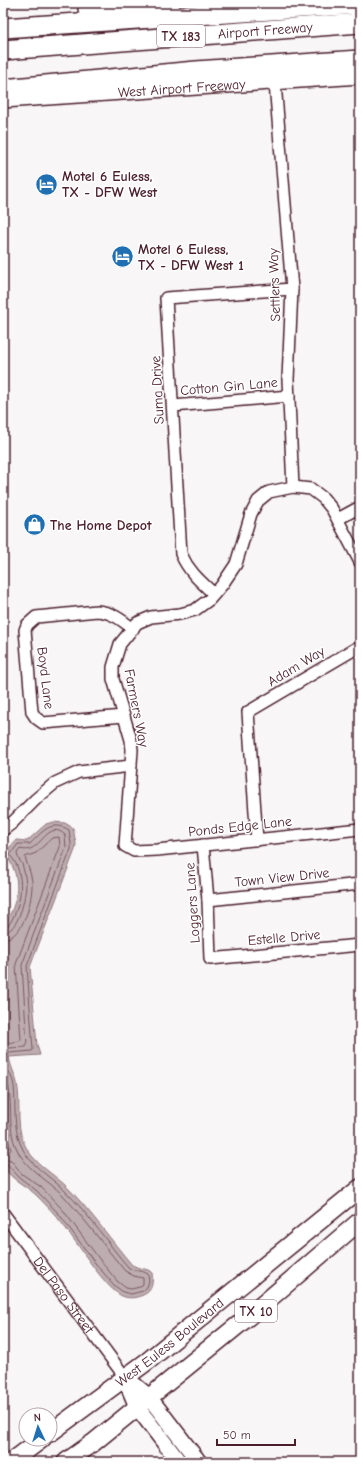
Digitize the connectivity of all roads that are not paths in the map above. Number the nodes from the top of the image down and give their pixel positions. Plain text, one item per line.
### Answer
1 (170, 3) edge
2 (360, 4) edge
3 (3, 15) edge
4 (360, 23) edge
5 (3, 28) edge
6 (3, 50) edge
7 (360, 60) edge
8 (360, 76) edge
9 (275, 83) junction
10 (3, 89) edge
11 (3, 100) edge
12 (292, 289) junction
13 (289, 396) junction
14 (173, 406) junction
15 (293, 487) junction
16 (360, 507) edge
17 (338, 519) junction
18 (360, 562) edge
19 (214, 594) junction
20 (133, 629) junction
21 (360, 646) edge
22 (124, 716) junction
23 (131, 766) junction
24 (7, 827) edge
25 (360, 829) edge
26 (3, 836) edge
27 (257, 840) junction
28 (203, 845) junction
29 (125, 846) joint
30 (360, 884) edge
31 (208, 900) junction
32 (360, 945) edge
33 (210, 959) joint
34 (360, 1188) edge
35 (3, 1213) edge
36 (360, 1221) edge
37 (125, 1377) junction
38 (143, 1402) junction
39 (58, 1427) edge
40 (31, 1447) edge
41 (12, 1461) edge
42 (66, 1462) edge
43 (179, 1462) edge
44 (199, 1462) edge

1 - 3 highway
2 - 5 highway
4 - 6 highway, Airport Freeway / TX 183
7 - 10 highway
8 - 9 main road, West Airport Freeway
9 - 11 main road, West Airport Freeway
9 - 12 street, Settlers Way
12 - 13 street, Settlers Way
12 - 14 street, Suma Drive
13 - 14 street, Cotton Gin Lane
13 - 15 street, Settlers Way
14 - 19 street, Suma Drive
15 - 17 street
15 - 19 street, Farmers Way
16 - 17 street
17 - 18 street
19 - 20 street, Farmers Way
20 - 22 street, Farmers Way
20 - 22 street, Boyd Lane
21 - 27 street, Adam Way
22 - 23 street, Farmers Way
23 - 24 street
23 - 29 street, Farmers Way
24 - 26 street
25 - 27 street, Ponds Edge Lane
27 - 28 street, Ponds Edge Lane
28 - 29 street, Ponds Edge Lane
28 - 31 street, Loggers Lane
30 - 31 street, Town View Drive
31 - 33 street, Loggers Lane
32 - 33 street, Estelle Drive
34 - 37 main road, West Euless Boulevard / TX 10
35 - 37 street, Del Paso Street
36 - 38 main road, TX 10
37 - 38 main road, Del Paso Street
37 - 39 main road, West Euless Boulevard / TX 10
38 - 42 main road, TX 10
38 - 43 main road, Del Paso Street
38 - 44 main road, Del Paso Street
40 - 41 main road

